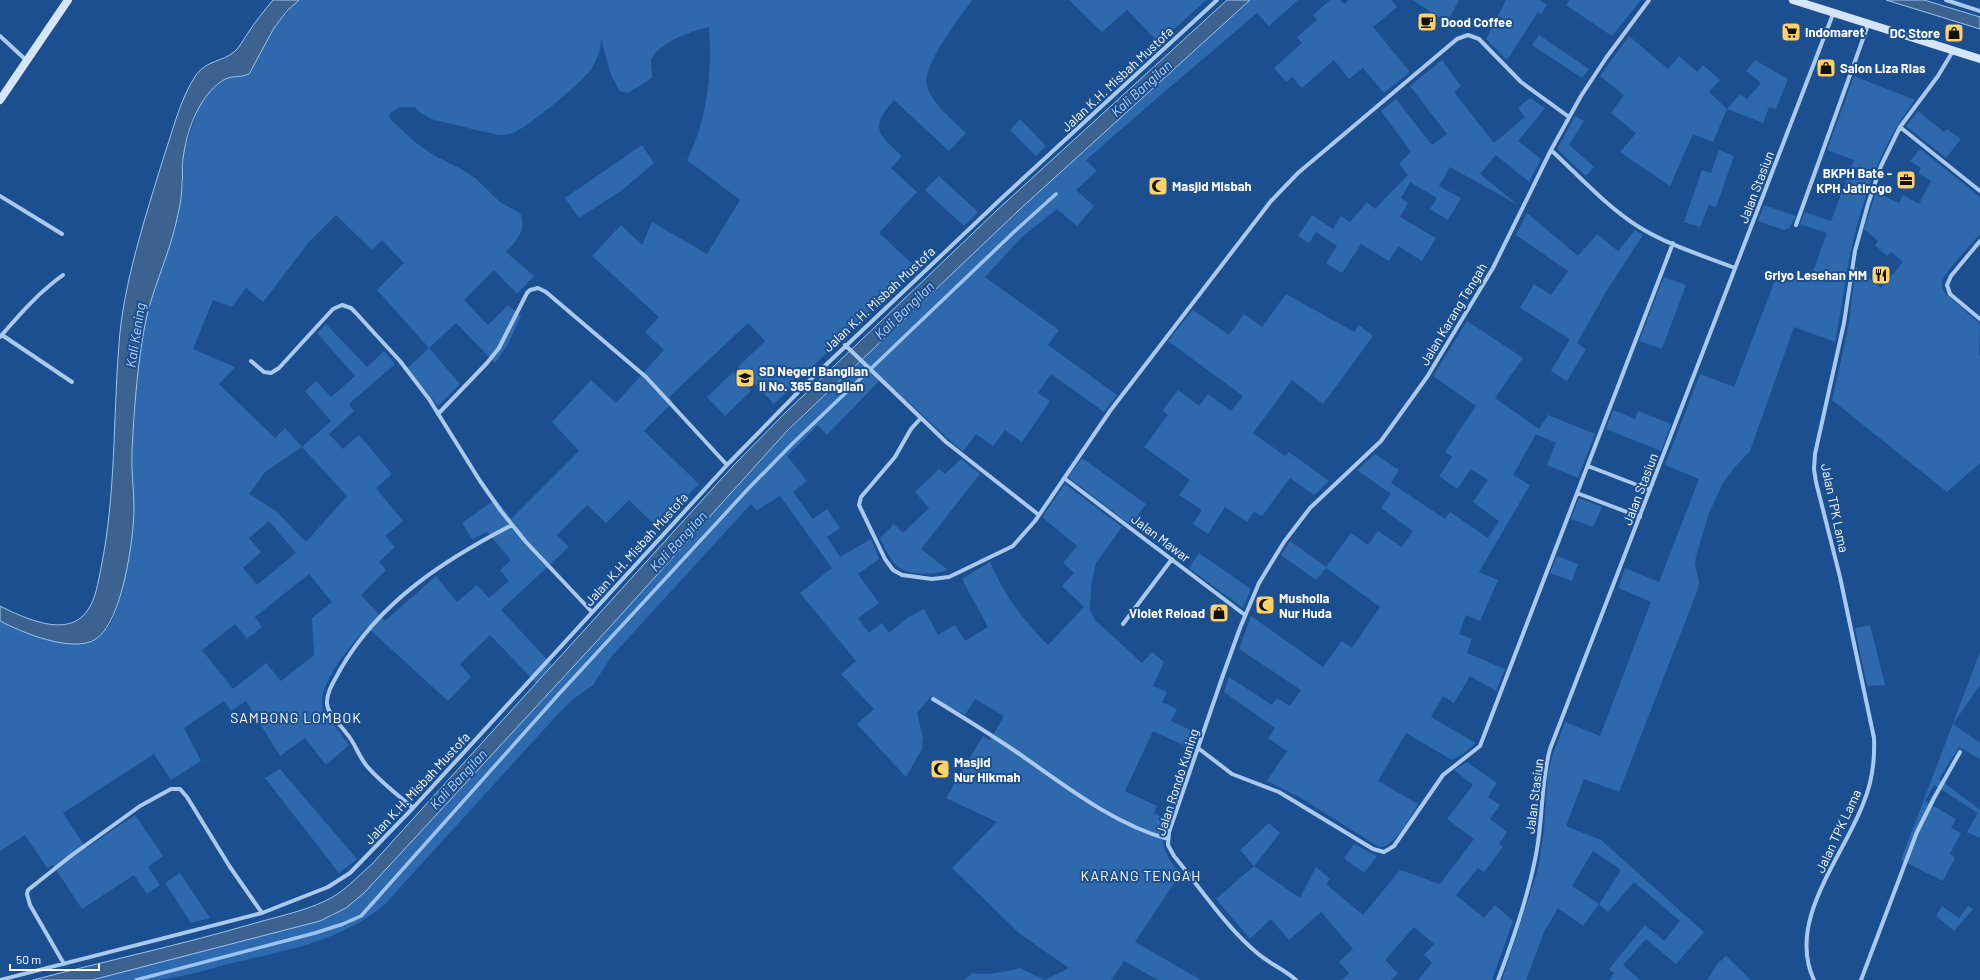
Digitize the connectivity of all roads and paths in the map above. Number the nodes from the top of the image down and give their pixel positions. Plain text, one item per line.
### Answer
1 (68, 0) edge
2 (1217, 0) edge
3 (1649, 0) edge
4 (1792, 0) edge
5 (1946, 0) edge
6 (1980, 11) edge
7 (1833, 14) junction
8 (1868, 25) junction
9 (0, 36) edge
10 (1953, 50) junction
11 (1980, 59) edge
12 (26, 60) junction
13 (0, 100) edge
14 (1569, 116) junction
15 (1900, 127) junction
16 (1551, 150) junction
17 (1980, 191) edge
18 (0, 196) edge
19 (1796, 225) dead end
20 (62, 234) dead end
21 (1980, 241) edge
22 (1673, 243) junction
23 (1735, 268) junction
24 (63, 275) dead end
25 (1980, 319) edge
26 (1, 336) edge
27 (847, 347) junction
28 (251, 361) dead end
29 (72, 382) dead end
30 (438, 414) junction
31 (920, 419) junction
32 (727, 465) junction
33 (1588, 466) junction
34 (1064, 478) junction
35 (1650, 490) junction
36 (1577, 493) junction
37 (1039, 515) junction
38 (1640, 517) junction
39 (512, 525) junction
40 (1172, 559) junction
41 (592, 612) junction
42 (1245, 616) junction
43 (1123, 624) dead end
44 (933, 699) dead end
45 (1198, 748) junction
46 (1960, 752) dead end
47 (413, 808) junction
48 (1168, 839) junction
49 (262, 912) junction
50 (64, 964) junction
51 (0, 980) edge
52 (1296, 980) edge
53 (1498, 980) edge
54 (1814, 980) edge
55 (1861, 980) edge

1 - 12 main road
2 - 27 street, Jalan K.H. Misbah Mustofa
3 - 14 street, Jalan Karang Tengah
4 - 7 main road
5 - 6 street
7 - 8 main road
7 - 23 street, Jalan Stasiun
8 - 10 main road
8 - 19 street
9 - 12 street
10 - 11 main road
10 - 15 street, Jalan TPK Lama
12 - 13 main road
14 - 16 street, Jalan Karang Tengah
14 - 34 street
15 - 17 street
15 - 54 street, Jalan TPK Lama
16 - 22 street
16 - 42 street, Jalan Karang Tengah
18 - 20 street
21 - 25 street
22 - 23 street
22 - 33 street
23 - 35 street, Jalan Stasiun
24 - 26 street
26 - 29 street
27 - 31 street
27 - 32 street, Jalan K.H. Misbah Mustofa
28 - 30 street
30 - 32 street
30 - 39 street
31 - 37 street
31 - 37 street
32 - 41 street, Jalan K.H. Misbah Mustofa
33 - 35 street
33 - 36 street
34 - 37 street
34 - 40 street, Jalan Mawar
35 - 38 street, Jalan Stasiun
36 - 38 street
36 - 45 street
38 - 53 street, Jalan Stasiun
39 - 41 street
39 - 47 street
40 - 42 street, Jalan Mawar
40 - 43 street
41 - 47 street, Jalan K.H. Misbah Mustofa
42 - 45 street, Jalan Rondo Kuning
44 - 48 street
45 - 48 street, Jalan Rondo Kuning
46 - 55 street
47 - 49 street, Jalan K.H. Misbah Mustofa
48 - 52 street, Jalan Rondo Kuning
49 - 50 street, Jalan K.H. Misbah Mustofa
49 - 50 street
50 - 51 street, Jalan K.H. Misbah Mustofa

